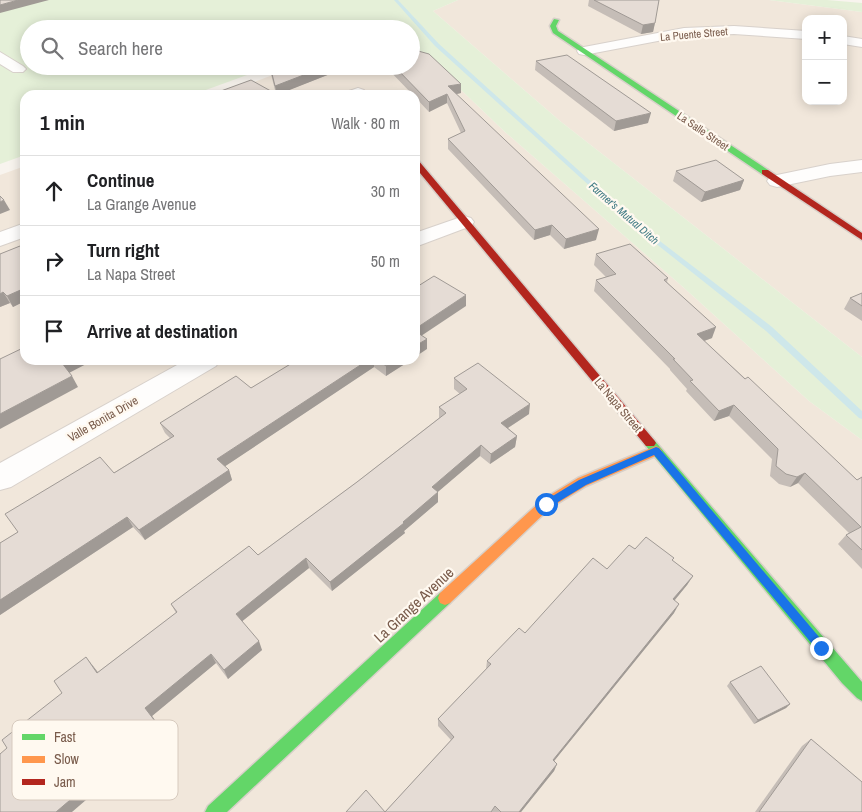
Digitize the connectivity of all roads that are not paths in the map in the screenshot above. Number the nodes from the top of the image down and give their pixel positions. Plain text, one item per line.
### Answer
1 (556, 20) dead end
2 (802, 34) edge
3 (847, 41) edge
4 (862, 43) edge
5 (584, 51) junction
6 (0, 57) edge
7 (18, 69) dead end
8 (862, 166) edge
9 (420, 168) edge
10 (778, 181) junction
11 (464, 222) junction
12 (20, 232) edge
13 (862, 237) edge
14 (420, 239) edge
15 (0, 240) edge
16 (198, 365) edge
17 (656, 450) junction
18 (0, 478) edge
19 (862, 693) edge
20 (214, 812) edge

1 - 5 street, La Salle Street
2 - 5 street, La Puente Street
3 - 4 street
5 - 10 street, La Salle Street
6 - 7 street
8 - 10 street
9 - 11 street, La Napa Street
10 - 13 street, La Salle Street
11 - 14 street
11 - 17 street, La Napa Street
12 - 15 street
16 - 18 street, Valle Bonita Drive
17 - 19 street, La Napa Street
17 - 20 street, La Grange Avenue

